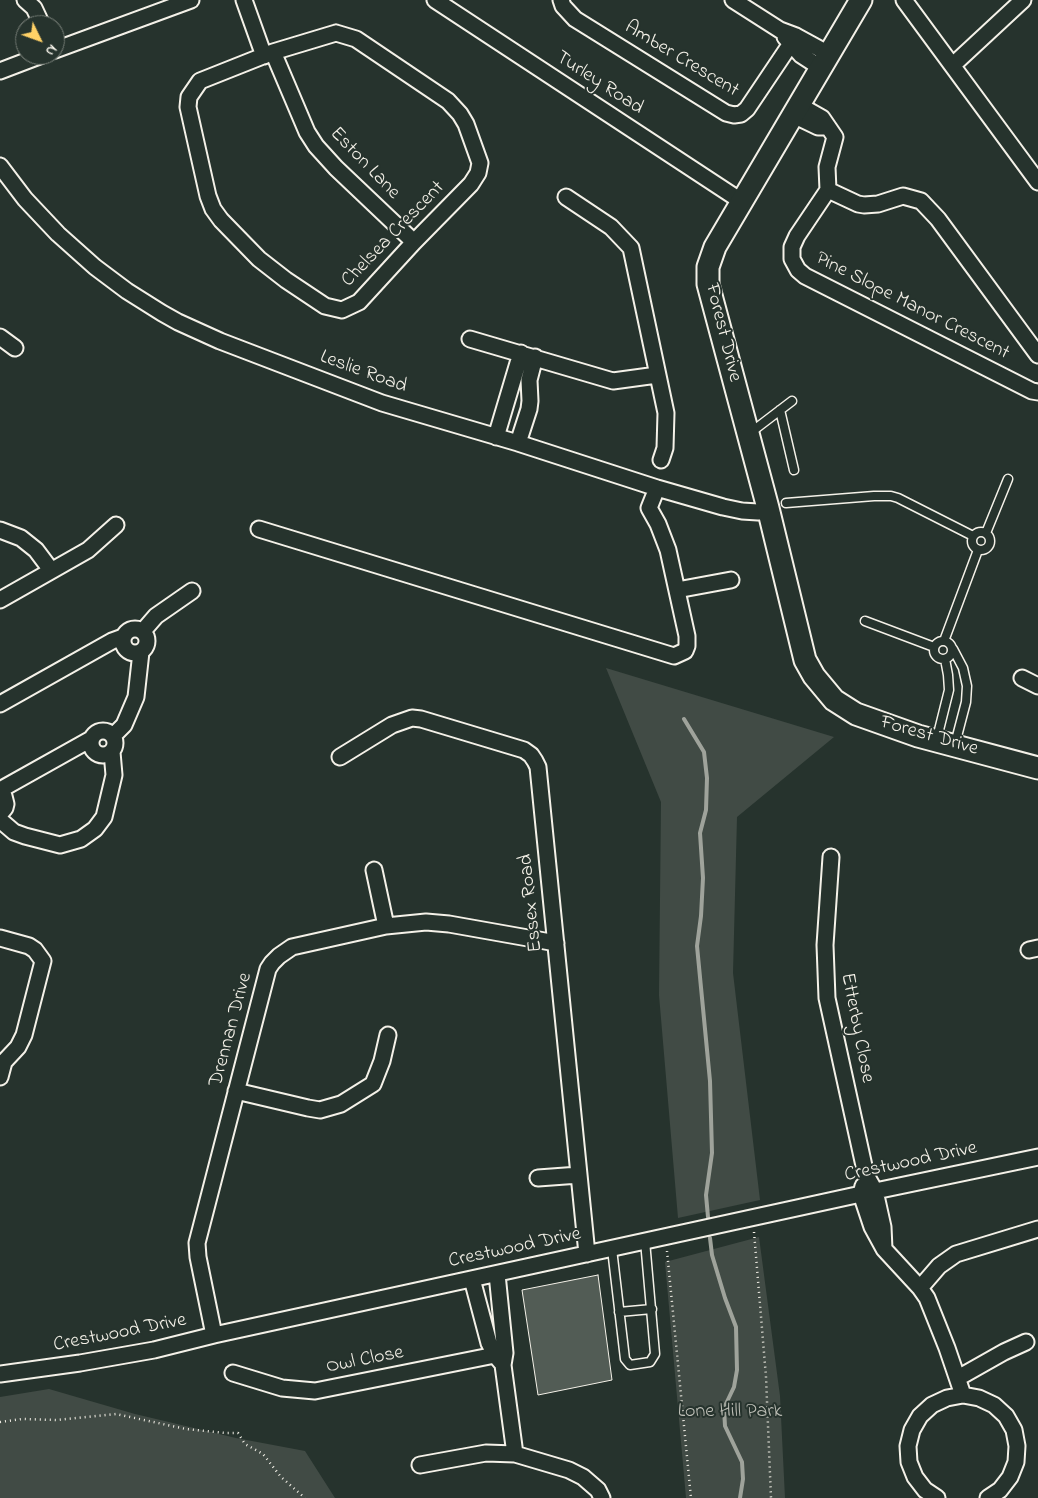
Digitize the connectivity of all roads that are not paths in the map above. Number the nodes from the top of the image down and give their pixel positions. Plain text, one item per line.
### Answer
1 (25, 0) edge
2 (190, 0) edge
3 (244, 0) edge
4 (436, 0) edge
5 (560, 0) edge
6 (733, 0) edge
7 (861, 0) edge
8 (904, 0) edge
9 (1023, 0) edge
10 (37, 15) edge
11 (793, 40) junction
12 (65, 46) edge
13 (268, 54) junction
14 (825, 61) junction
15 (16, 65) edge
16 (953, 65) junction
17 (0, 71) edge
18 (796, 110) junction
19 (0, 166) edge
20 (1038, 182) edge
21 (828, 190) junction
22 (566, 197) dead end
23 (741, 201) junction
24 (414, 242) junction
25 (0, 337) edge
26 (470, 339) dead end
27 (15, 348) dead end
28 (1038, 354) edge
29 (528, 355) junction
30 (657, 375) junction
31 (1038, 392) edge
32 (792, 401) dead end
33 (780, 410) junction
34 (748, 435) junction
35 (496, 436) junction
36 (518, 443) junction
37 (661, 460) dead end
38 (794, 470) dead end
39 (1008, 479) dead end
40 (657, 488) junction
41 (777, 506) junction
42 (116, 525) dead end
43 (260, 529) dead end
44 (0, 530) edge
45 (986, 533) junction
46 (973, 536) junction
47 (978, 550) junction
48 (51, 570) junction
49 (731, 580) dead end
50 (678, 590) junction
51 (192, 592) dead end
52 (0, 600) edge
53 (865, 621) dead end
54 (142, 631) junction
55 (123, 637) junction
56 (944, 641) junction
57 (934, 647) junction
58 (952, 648) junction
59 (140, 652) junction
60 (945, 659) junction
61 (1022, 678) dead end
62 (1038, 686) edge
63 (0, 704) edge
64 (113, 736) junction
65 (947, 738) junction
66 (91, 739) junction
67 (112, 752) junction
68 (1038, 756) edge
69 (340, 757) dead end
70 (1038, 768) edge
71 (0, 791) edge
72 (0, 814) edge
73 (0, 820) edge
74 (831, 857) dead end
75 (374, 870) dead end
76 (386, 926) junction
77 (0, 938) edge
78 (556, 943) junction
79 (388, 1035) dead end
80 (2, 1060) edge
81 (0, 1077) edge
82 (236, 1091) junction
83 (1038, 1157) edge
84 (579, 1175) junction
85 (538, 1178) dead end
86 (868, 1193) junction
87 (1038, 1229) edge
88 (646, 1241) junction
89 (612, 1249) junction
90 (587, 1254) junction
91 (497, 1274) junction
92 (472, 1279) junction
93 (920, 1288) junction
94 (652, 1309) junction
95 (619, 1312) junction
96 (214, 1335) junction
97 (1026, 1342) dead end
98 (501, 1358) junction
99 (233, 1373) dead end
100 (0, 1374) edge
101 (958, 1378) junction
102 (963, 1395) junction
103 (515, 1454) junction
104 (420, 1465) dead end
105 (602, 1498) edge
106 (937, 1498) edge
107 (988, 1498) edge

1 - 10 street
2 - 12 street
3 - 13 street, Eston Lane
4 - 23 street, Turley Road
5 - 11 street, Amber Crescent
6 - 11 street
7 - 14 street, Forest Drive
8 - 16 street
9 - 16 street
11 - 14 street
13 - 24 street, Eston Lane
13 - 24 street, Chelsea Crescent
13 - 24 street, Chelsea Crescent
14 - 18 street, Forest Drive
15 - 17 street
16 - 20 street
18 - 21 street
18 - 23 street, Forest Drive
19 - 35 street, Leslie Road
21 - 28 street, Pine Slope Manor Crescent
21 - 31 street, Pine Slope Manor Crescent
22 - 30 street
23 - 34 street, Forest Drive
25 - 27 street
26 - 29 street
29 - 30 street
29 - 35 street
29 - 36 street
30 - 37 street
32 - 33 lane
33 - 34 lane
33 - 38 lane
34 - 41 street, Forest Drive
35 - 36 street, Leslie Road
36 - 40 street, Leslie Road
39 - 45 lane
40 - 41 street, Leslie Road
40 - 50 street
41 - 46 lane
41 - 65 street, Forest Drive
42 - 48 street
43 - 50 street
44 - 48 street
45 - 46 lane
45 - 47 lane
46 - 47 lane
47 - 56 lane
48 - 52 street
49 - 50 street
51 - 54 street
53 - 57 lane
54 - 55 street
54 - 59 street
55 - 59 street
55 - 63 street
56 - 57 lane
56 - 58 lane
57 - 60 lane
58 - 60 lane
58 - 65 lane
59 - 64 street
60 - 65 lane
61 - 62 street
64 - 66 street
64 - 67 street
65 - 68 street, Forest Drive
65 - 70 street, Forest Drive
66 - 67 street
66 - 71 street
67 - 73 street
69 - 78 street, Essex Road
71 - 72 street
74 - 86 street, Etterby Close
75 - 76 street
76 - 78 street, Drennan Drive
76 - 82 street, Drennan Drive
77 - 80 street
78 - 84 street, Essex Road
79 - 82 street
80 - 81 street
82 - 96 street, Drennan Drive
83 - 86 street, Crestwood Drive
84 - 85 street
84 - 90 street, Essex Road
86 - 88 street, Crestwood Drive
86 - 93 street, Etterby Close
87 - 93 street
88 - 89 street, Crestwood Drive
88 - 94 lane
89 - 90 street, Crestwood Drive
89 - 95 lane
90 - 91 street, Crestwood Drive
91 - 92 street, Crestwood Drive
91 - 98 street
92 - 96 street, Crestwood Drive
92 - 98 street
93 - 101 street
94 - 95 lane
94 - 95 lane
96 - 100 street, Crestwood Drive
97 - 101 street
98 - 99 street, Owl Close
98 - 103 street
101 - 102 street
102 - 106 street
102 - 107 street
103 - 104 street
103 - 105 street

